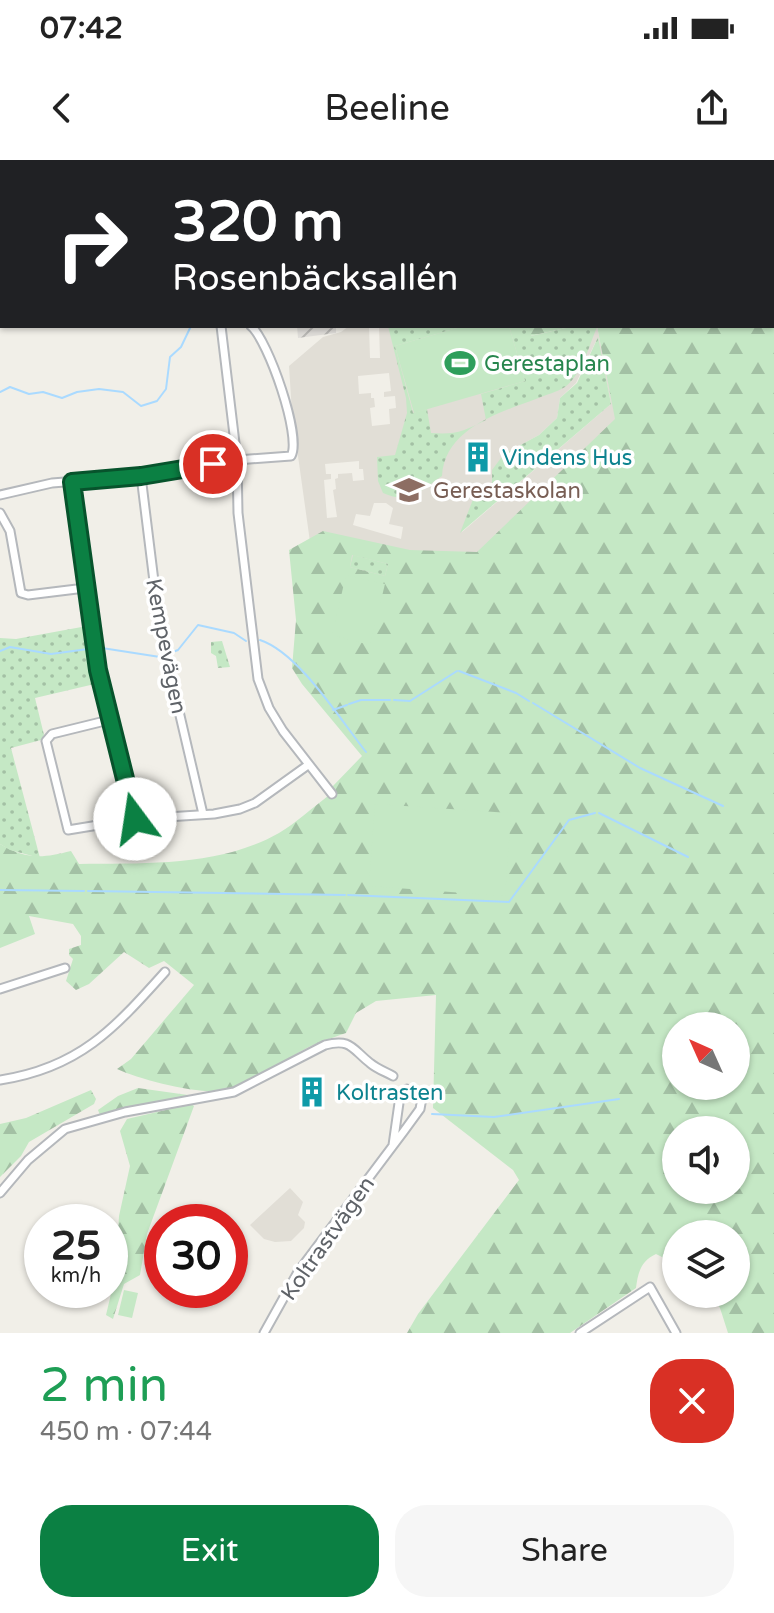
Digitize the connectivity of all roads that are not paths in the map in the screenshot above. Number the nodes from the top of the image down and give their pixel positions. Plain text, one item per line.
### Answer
1 (221, 328) edge
2 (253, 328) edge
3 (237, 460) junction
4 (141, 476) junction
5 (72, 482) junction
6 (0, 495) edge
7 (0, 513) edge
8 (85, 588) junction
9 (109, 720) junction
10 (308, 765) junction
11 (332, 794) dead end
12 (203, 814) junction
13 (135, 819) junction
14 (65, 968) dead end
15 (165, 972) dead end
16 (0, 989) edge
17 (393, 1076) dead end
18 (0, 1080) edge
19 (393, 1145) junction
20 (0, 1193) edge
21 (264, 1333) edge
22 (580, 1333) edge
23 (676, 1333) edge

1 - 3 street
2 - 3 street
3 - 4 street
3 - 10 street
4 - 5 street
4 - 12 street, Kempevägen
5 - 6 street
5 - 8 street
7 - 8 street
8 - 9 street
9 - 13 street
9 - 13 street
10 - 11 street
10 - 12 street
12 - 13 street
14 - 16 street
15 - 18 street
17 - 20 street
19 - 19 street, Koltrastvägen
19 - 21 street, Koltrastvägen
22 - 23 street

